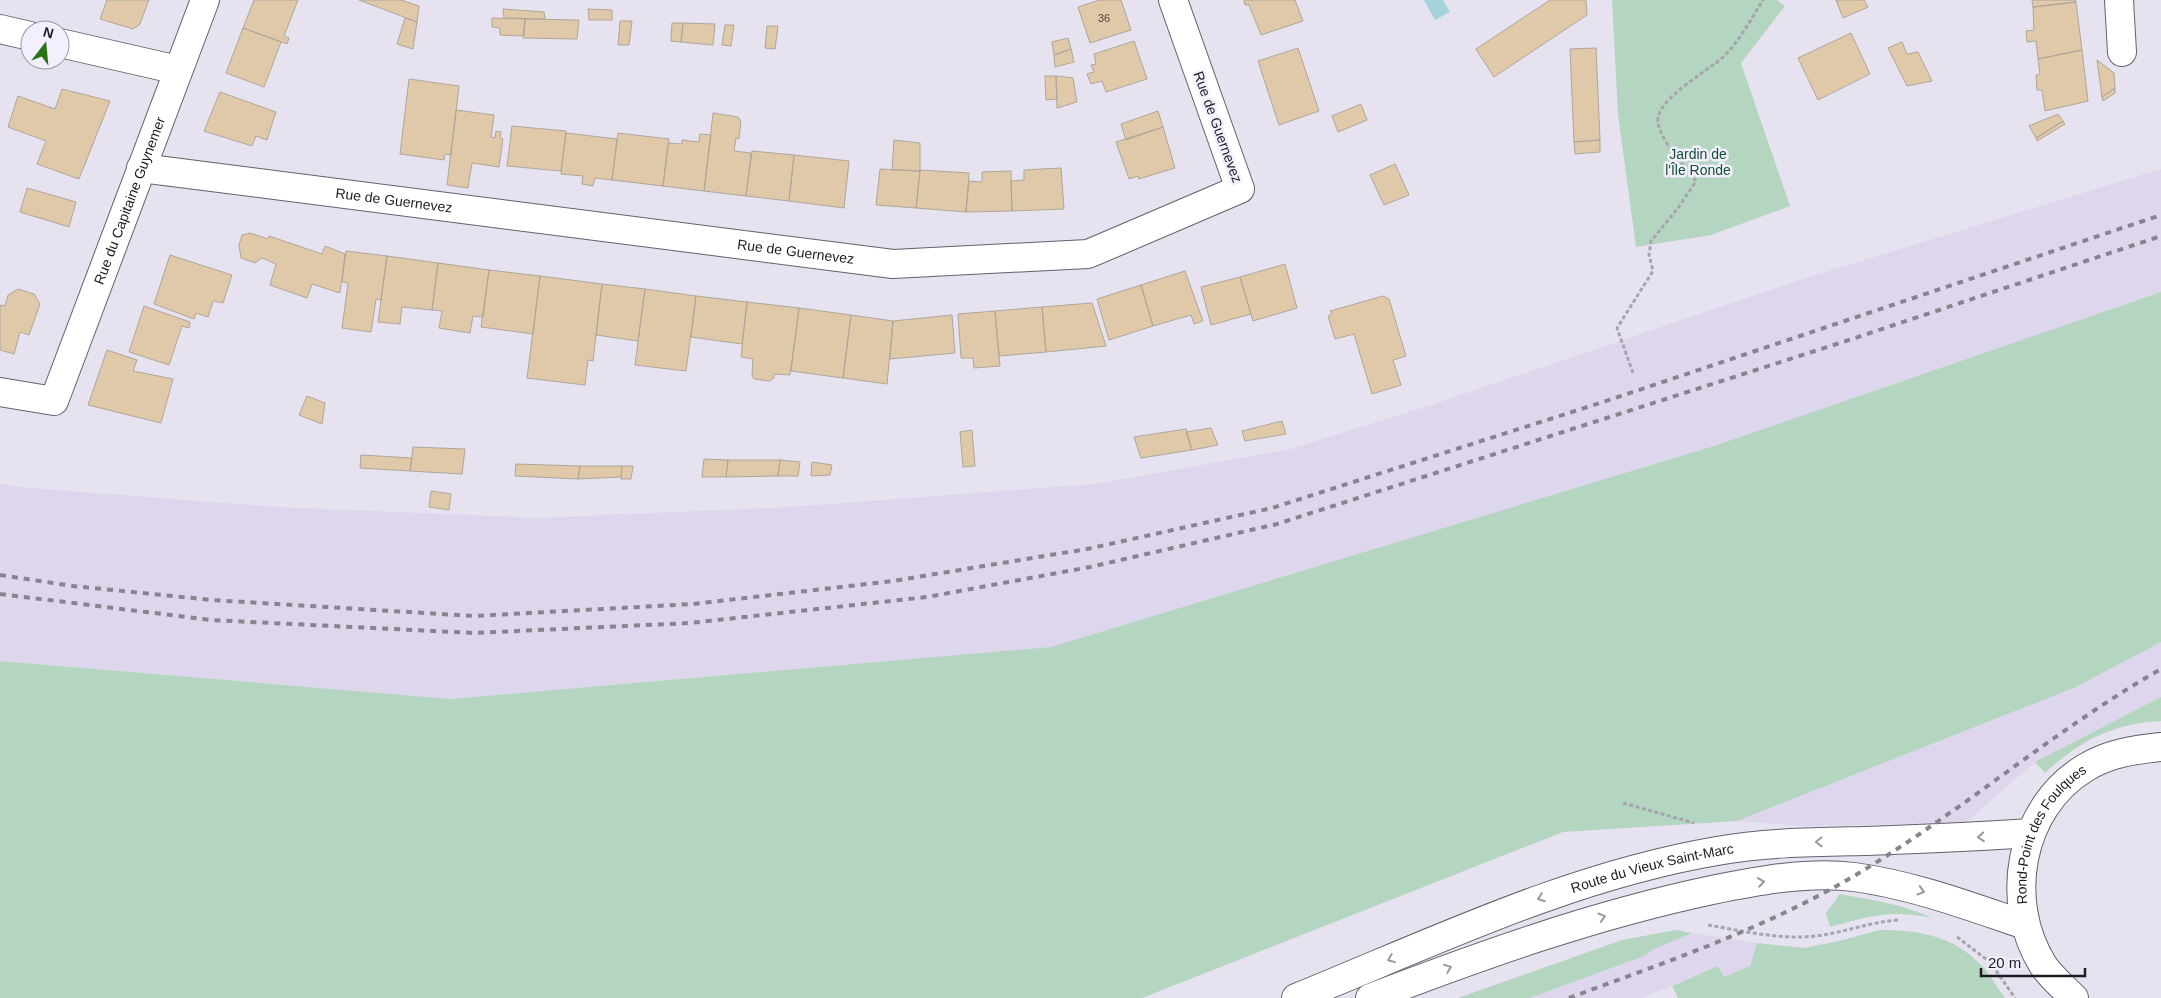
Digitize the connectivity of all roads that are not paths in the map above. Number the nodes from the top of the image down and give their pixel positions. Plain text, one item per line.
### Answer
1 (205, 0) edge
2 (1173, 0) edge
3 (2119, 0) edge
4 (0, 29) edge
5 (20, 34) edge
6 (70, 45) edge
7 (2122, 52) dead end
8 (178, 70) junction
9 (141, 168) junction
10 (0, 392) edge
11 (2161, 747) edge
12 (2030, 833) junction
13 (2025, 925) junction
14 (1296, 998) edge
15 (1370, 998) edge
16 (2074, 998) edge

1 - 8 street, Rue du Capitaine Guynemer
2 - 9 street, Rue de Guernevez
3 - 7 street
4 - 5 street
6 - 8 street
8 - 9 street, Rue du Capitaine Guynemer
9 - 10 street, Rue du Capitaine Guynemer
11 - 12 street, Rond-Point des Foulques
12 - 13 street, Rond-Point des Foulques
12 -> 14 street, Route du Vieux Saint-Marc
15 -> 13 street
13 - 16 street, Rond-Point des Foulques

